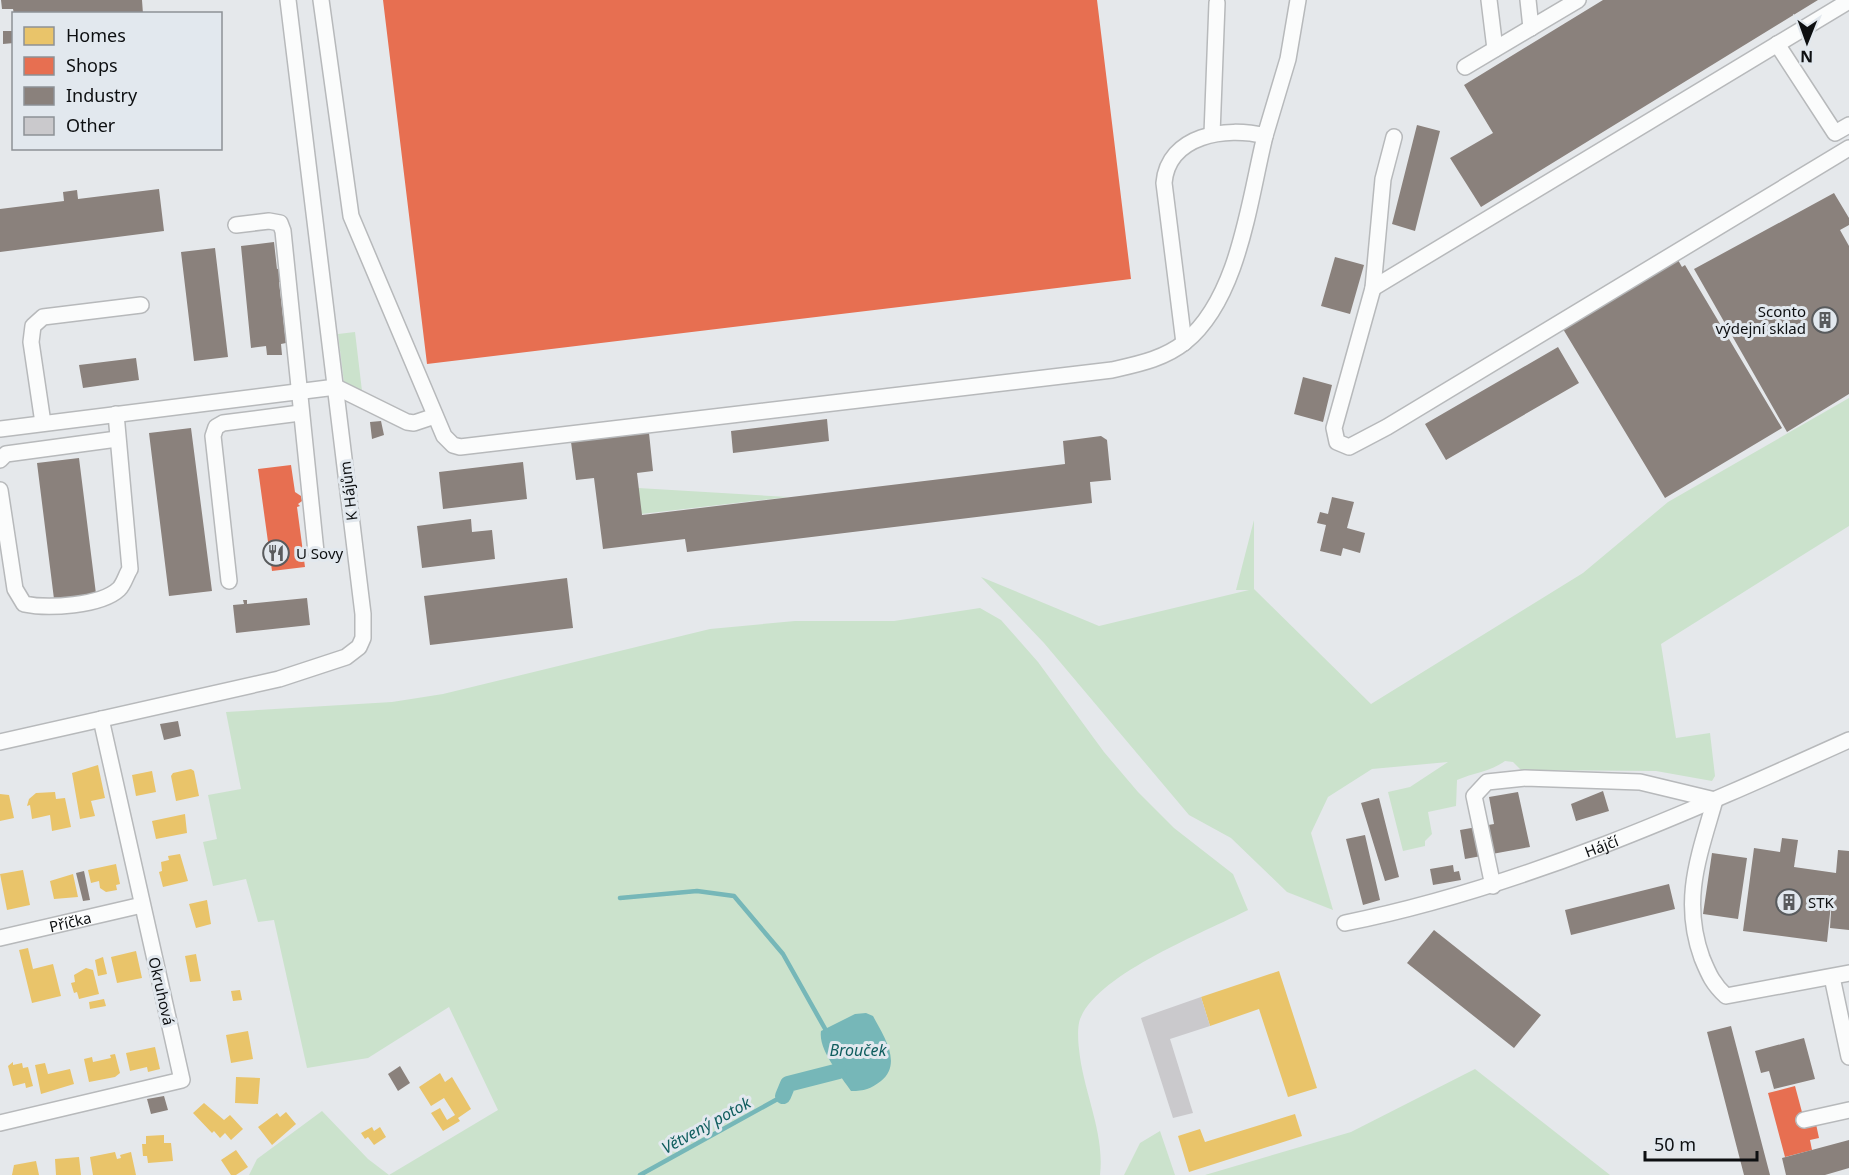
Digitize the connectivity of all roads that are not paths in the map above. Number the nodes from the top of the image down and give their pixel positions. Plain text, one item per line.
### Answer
1 (288, 0) edge
2 (321, 0) edge
3 (1298, 0) edge
4 (1489, 0) edge
5 (1528, 0) edge
6 (1578, 0) edge
7 (1849, 1) edge
8 (1217, 3) dead end
9 (1531, 28) junction
10 (1777, 44) junction
11 (1495, 49) junction
12 (1465, 67) dead end
13 (1849, 125) edge
14 (1835, 133) junction
15 (1212, 134) junction
16 (1265, 136) junction
17 (1394, 137) dead end
18 (1848, 149) edge
19 (236, 225) dead end
20 (1373, 288) junction
21 (141, 305) dead end
22 (1184, 343) junction
23 (336, 387) junction
24 (298, 392) junction
25 (300, 413) junction
26 (116, 414) junction
27 (435, 416) junction
28 (43, 423) junction
29 (0, 429) edge
30 (117, 439) junction
31 (0, 460) edge
32 (0, 490) edge
33 (316, 552) dead end
34 (229, 581) dead end
35 (101, 719) junction
36 (1849, 740) edge
37 (0, 742) edge
38 (1715, 800) junction
39 (1493, 886) junction
40 (142, 905) junction
41 (1345, 923) dead end
42 (0, 938) edge
43 (1849, 973) edge
44 (1832, 977) junction
45 (1849, 1057) edge
46 (1849, 1110) edge
47 (1804, 1120) dead end
48 (0, 1123) edge

1 - 23 street, K Hájům
2 - 27 street
3 - 16 street
4 - 11 street
5 - 9 street
6 - 9 street
7 - 10 street
8 - 15 street
9 - 11 street
10 - 14 street
10 - 20 street
11 - 12 street
13 - 14 street
14 - 18 street
15 - 16 street
15 - 22 street
16 - 22 street
17 - 20 street
18 - 20 street
19 - 24 street
21 - 28 street
22 - 27 street
23 - 24 street
23 - 27 street
23 - 35 street, K Hájům
24 - 25 street
24 - 26 street
25 - 33 street
25 - 34 street
26 - 28 street
26 - 30 street
28 - 29 street
30 - 31 street
30 - 32 street
35 - 37 street, K Hájům
35 - 40 street, Okruhová
36 - 38 street, Hájčí
38 - 39 street, Hájčí
38 - 39 street
38 - 44 street
39 - 41 street, Hájčí
40 - 42 street, Příčka
40 - 48 street, Okruhová
43 - 44 street
44 - 45 street
46 - 47 street

